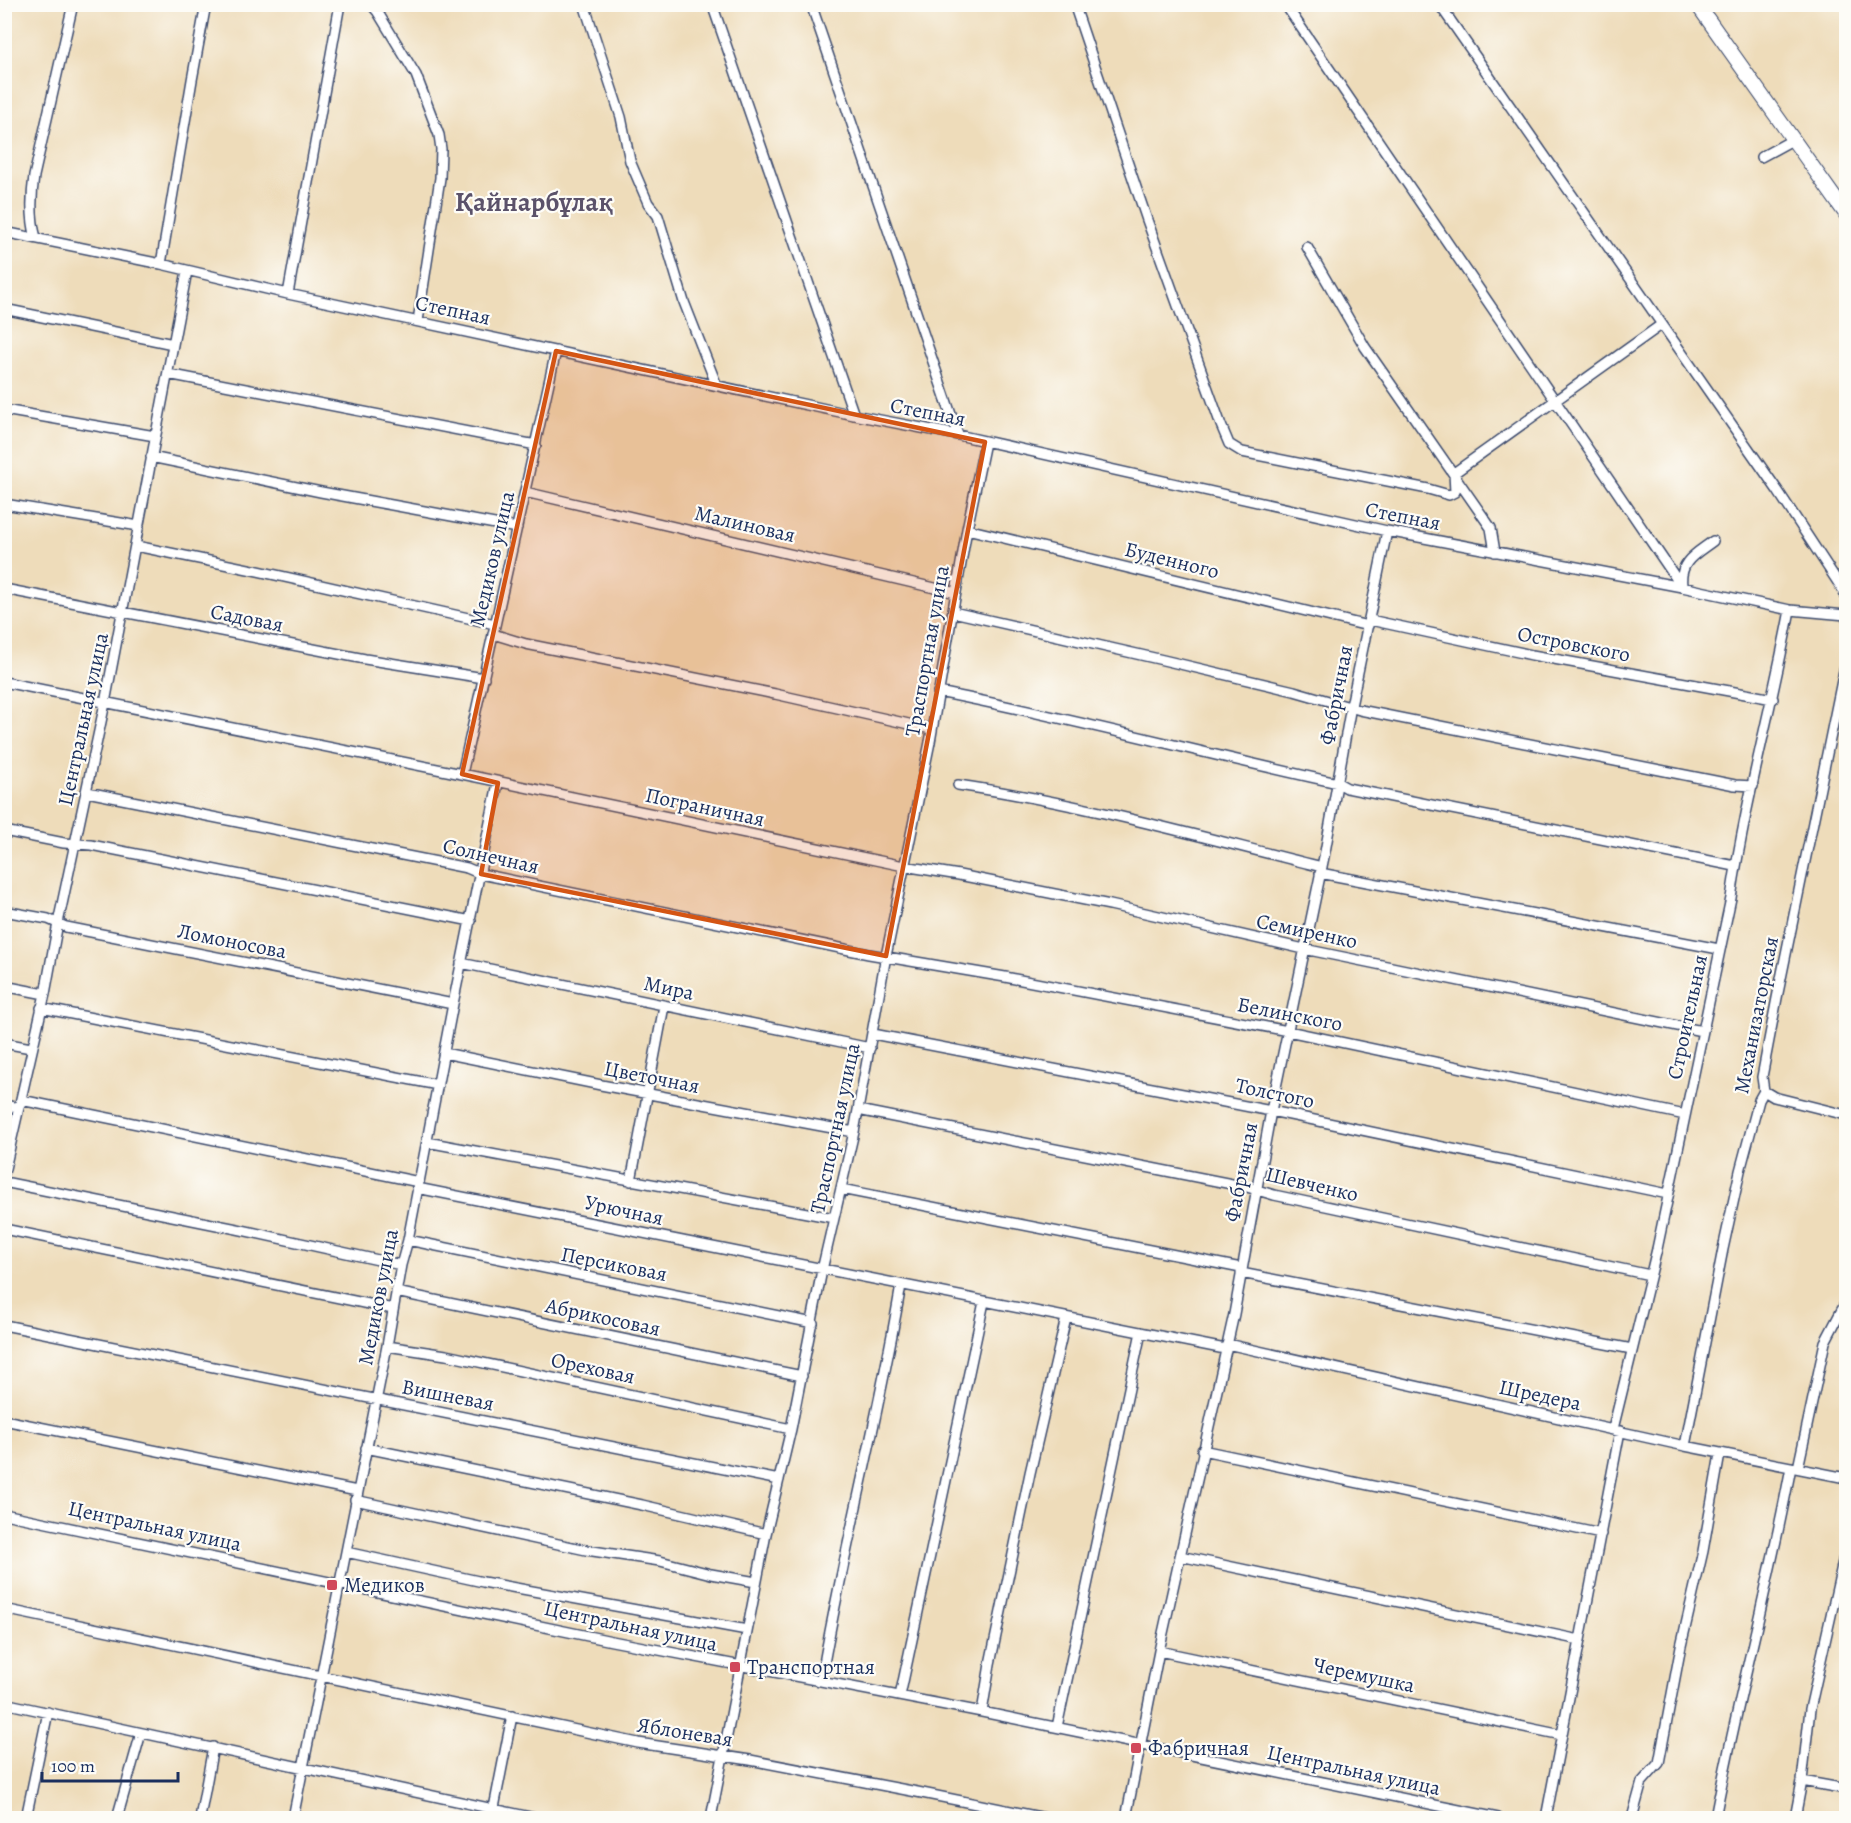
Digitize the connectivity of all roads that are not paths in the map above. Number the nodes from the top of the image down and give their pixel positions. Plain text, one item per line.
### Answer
1 (73, 4) edge
2 (206, 4) edge
3 (340, 4) edge
4 (371, 4) edge
5 (584, 4) edge
6 (712, 4) edge
7 (811, 4) edge
8 (1074, 4) edge
9 (1285, 4) edge
10 (1439, 4) edge
11 (1697, 4) edge
12 (1794, 138) junction
13 (1761, 157) dead end
14 (1846, 214) edge
15 (4, 232) edge
16 (36, 238) junction
17 (1307, 247) dead end
18 (161, 264) junction
19 (188, 271) junction
20 (288, 294) junction
21 (4, 309) edge
22 (418, 321) junction
23 (1661, 325) junction
24 (173, 344) junction
25 (556, 351) junction
26 (168, 374) junction
27 (717, 386) junction
28 (1555, 399) junction
29 (4, 410) edge
30 (854, 415) junction
31 (958, 435) junction
32 (155, 436) junction
33 (985, 442) junction
34 (536, 446) junction
35 (151, 457) junction
36 (1454, 473) junction
37 (525, 492) junction
38 (4, 504) edge
39 (139, 526) junction
40 (517, 528) junction
41 (967, 529) junction
42 (1387, 531) junction
43 (1713, 541) dead end
44 (136, 546) junction
45 (1496, 552) junction
46 (1682, 587) junction
47 (4, 589) edge
48 (956, 593) junction
49 (1846, 598) edge
50 (1790, 610) junction
51 (953, 612) junction
52 (123, 613) junction
53 (1846, 615) edge
54 (1369, 623) junction
55 (494, 629) junction
56 (1846, 662) edge
57 (484, 678) junction
58 (4, 682) edge
59 (938, 692) junction
60 (1773, 699) junction
61 (105, 703) junction
62 (1351, 706) junction
63 (931, 729) junction
64 (462, 774) junction
65 (498, 783) junction
66 (1338, 783) junction
67 (958, 785) dead end
68 (1753, 786) junction
69 (87, 792) junction
70 (4, 831) edge
71 (76, 844) junction
72 (904, 866) junction
73 (1735, 866) junction
74 (1321, 870) junction
75 (481, 874) junction
76 (4, 911) edge
77 (471, 921) junction
78 (58, 922) junction
79 (1304, 949) junction
80 (1719, 949) junction
81 (886, 956) junction
82 (461, 963) junction
83 (4, 986) edge
84 (45, 994) junction
85 (453, 1004) junction
86 (664, 1005) junction
87 (41, 1008) junction
88 (1288, 1031) junction
89 (1702, 1031) junction
90 (873, 1034) junction
91 (4, 1043) edge
92 (31, 1048) junction
93 (870, 1048) junction
94 (444, 1053) junction
95 (438, 1085) junction
96 (1764, 1091) junction
97 (648, 1094) junction
98 (20, 1104) junction
99 (4, 1105) edge
100 (858, 1110) junction
101 (1271, 1111) junction
102 (1685, 1115) junction
103 (1846, 1115) edge
104 (854, 1132) junction
105 (427, 1142) junction
106 (4, 1173) edge
107 (632, 1181) junction
108 (4, 1182) edge
109 (418, 1185) junction
110 (842, 1189) junction
111 (1256, 1190) junction
112 (1668, 1194) junction
113 (834, 1218) junction
114 (4, 1229) edge
115 (408, 1240) junction
116 (401, 1265) junction
117 (822, 1270) junction
118 (1241, 1271) junction
119 (1650, 1275) junction
120 (901, 1285) junction
121 (396, 1292) junction
122 (984, 1302) junction
123 (1846, 1302) edge
124 (393, 1309) junction
125 (1066, 1318) junction
126 (813, 1323) junction
127 (4, 1325) edge
128 (1141, 1332) junction
129 (387, 1346) junction
130 (1226, 1347) junction
131 (1632, 1349) junction
132 (802, 1376) junction
133 (376, 1400) junction
134 (4, 1420) edge
135 (791, 1428) junction
136 (1617, 1430) junction
137 (1685, 1446) junction
138 (366, 1448) junction
139 (1202, 1450) junction
140 (1720, 1454) junction
141 (1795, 1467) junction
142 (1846, 1478) edge
143 (779, 1480) junction
144 (356, 1496) junction
145 (4, 1514) edge
146 (766, 1534) junction
147 (1601, 1534) junction
148 (1846, 1548) edge
149 (346, 1552) junction
150 (1180, 1556) junction
151 (756, 1582) junction
152 (340, 1584) junction
153 (4, 1609) edge
154 (747, 1630) junction
155 (1580, 1640) junction
156 (1159, 1652) junction
157 (740, 1666) junction
158 (321, 1676) junction
159 (821, 1680) junction
160 (900, 1696) junction
161 (4, 1702) edge
162 (48, 1712) junction
163 (982, 1712) junction
164 (512, 1716) junction
165 (1057, 1727) junction
166 (141, 1733) junction
167 (1562, 1735) junction
168 (1141, 1744) junction
169 (213, 1747) junction
170 (723, 1757) junction
171 (302, 1767) junction
172 (1802, 1780) junction
173 (1846, 1789) edge
174 (493, 1814) edge
175 (26, 1818) edge
176 (117, 1818) edge
177 (200, 1818) edge
178 (293, 1818) edge
179 (535, 1818) edge
180 (711, 1818) edge
181 (1045, 1818) edge
182 (1126, 1818) edge
183 (1498, 1818) edge
184 (1546, 1818) edge
185 (1632, 1818) edge
186 (1715, 1818) edge
187 (1795, 1818) edge

1 - 16 street
2 - 18 street
3 - 20 street
4 - 22 street
5 - 27 street
6 - 30 street
7 - 31 street
8 - 36 street
9 - 28 street
10 - 23 street
11 - 12 street
12 - 13 street
12 - 14 street
15 - 16 street, Степная
16 - 18 street, Степная
17 - 36 street
18 - 19 street, Степная
19 - 20 street, Степная
19 - 24 street, Центральная улица
20 - 22 street, Степная
21 - 24 street
22 - 25 street, Степная
23 - 28 street
23 - 49 street
24 - 26 street, Центральная улица
25 - 27 street, Степная
25 - 34 street, Медиков улица
26 - 32 street, Центральная улица
26 - 34 street
27 - 30 street, Степная
28 - 36 street
28 - 46 street
29 - 32 street
30 - 31 street, Степная
31 - 33 street, Степная
32 - 35 street, Центральная улица
33 - 41 street, Траспортная улица
33 - 42 street, Степная
34 - 37 street, Медиков улица
35 - 39 street, Центральная улица
35 - 40 street
36 - 45 street
37 - 40 street, Медиков улица
37 - 48 street, Малиновая
38 - 39 street
39 - 44 street, Центральная улица
40 - 55 street, Медиков улица
41 - 48 street, Траспортная улица
41 - 54 street, Буденного
42 - 45 street, Степная
42 - 54 street, Фабричная
43 - 46 street
44 - 52 street, Центральная улица
44 - 55 street
45 - 46 street, Степная
46 - 50 street, Степная
47 - 52 street, Садовая
48 - 51 street, Траспортная улица
50 - 53 street, Степная
50 - 60 street, Строительная
51 - 59 street, Траспортная улица
51 - 62 street
52 - 57 street, Садовая
52 - 61 street, Центральная улица
54 - 60 street, Островского
54 - 62 street, Фабричная
55 - 57 street, Медиков улица
55 - 63 street
56 - 96 street, Механизаторская
57 - 64 street, Медиков улица
58 - 61 street, Пограничная
59 - 63 street, Траспортная улица
59 - 66 street
60 - 68 street, Строительная
61 - 64 street, Пограничная
61 - 69 street, Центральная улица
62 - 66 street, Фабричная
62 - 68 street
63 - 72 street, Траспортная улица
64 - 65 street, Пограничная
65 - 72 street, Пограничная
65 - 75 street, Медиков улица
66 - 73 street
66 - 74 street, Фабричная
67 - 74 street
68 - 73 street, Строительная
69 - 71 street, Центральная улица
69 - 75 street, Солнечная
70 - 71 street
71 - 77 street
71 - 78 street, Центральная улица
72 - 79 street, Семиренко
72 - 81 street, Траспортная улица
73 - 80 street, Строительная
74 - 79 street, Фабричная
74 - 80 street
75 - 77 street, Медиков улица
75 - 81 street, Солнечная
76 - 78 street, Ломоносова
77 - 82 street, Медиков улица
78 - 84 street, Центральная улица
78 - 85 street, Ломоносова
79 - 88 street, Фабричная
79 - 89 street, Семиренко
80 - 89 street, Строительная
81 - 88 street, Белинского
81 - 90 street, Траспортная улица
82 - 85 street, Медиков улица
82 - 86 street, Мира
83 - 84 street
84 - 87 street, Центральная улица
85 - 94 street, Медиков улица
86 - 93 street, Мира
86 - 97 street
87 - 92 street, Центральная улица
87 - 95 street
88 - 101 street, Фабричная
88 - 102 street, Белинского
89 - 102 street, Строительная
90 - 93 street, Траспортная улица
90 - 101 street, Толстого
91 - 92 street
92 - 98 street, Центральная улица
93 - 100 street, Траспортная улица
94 - 95 street, Медиков улица
94 - 97 street, Цветочная
95 - 105 street, Медиков улица
96 - 103 street
96 - 137 street, Механизаторская
97 - 104 street, Цветочная
97 - 107 street
98 - 99 street, Урючная
98 - 106 street, Центральная улица
98 - 109 street, Урючная
100 - 104 street, Траспортная улица
100 - 111 street, Шевченко
101 - 111 street, Фабричная
101 - 112 street, Толстого
102 - 112 street, Строительная
104 - 110 street, Траспортная улица
105 - 107 street
105 - 109 street, Медиков улица
107 - 113 street
108 - 116 street
109 - 115 street, Медиков улица
109 - 117 street, Урючная
110 - 113 street, Траспортная улица
110 - 118 street
111 - 118 street, Фабричная
111 - 119 street, Шевченко
112 - 119 street, Строительная
113 - 117 street, Траспортная улица
114 - 124 street
115 - 116 street, Медиков улица
115 - 126 street, Персиковая
116 - 121 street, Медиков улица
117 - 120 street, Шредера
117 - 126 street, Траспортная улица
118 - 130 street, Фабричная
118 - 131 street
119 - 131 street, Строительная
120 - 122 street, Шредера
120 - 159 street
121 - 124 street, Медиков улица
121 - 132 street, Абрикосовая
122 - 125 street, Шредера
122 - 160 street
123 - 141 street
124 - 129 street, Медиков улица
125 - 128 street, Шредера
125 - 163 street
126 - 132 street, Траспортная улица
127 - 133 street, Вишневая
128 - 130 street, Шредера
128 - 165 street
129 - 133 street, Медиков улица
129 - 135 street, Ореховая
130 - 136 street, Шредера
130 - 139 street, Фабричная
131 - 136 street, Строительная
132 - 135 street, Траспортная улица
133 - 138 street, Медиков улица
133 - 143 street, Вишневая
134 - 144 street
135 - 143 street, Траспортная улица
136 - 137 street, Шредера
136 - 147 street, Строительная
137 - 140 street, Шредера
138 - 144 street, Медиков улица
138 - 146 street
139 - 147 street
139 - 150 street, Фабричная
140 - 141 street, Шредера
140 - 185 street
141 - 142 street, Шредера
141 - 186 street
143 - 146 street, Траспортная улица
144 - 149 street, Медиков улица
144 - 151 street
145 - 152 street, Центральная улица
146 - 151 street, Траспортная улица
147 - 155 street, Строительная
148 - 172 street
149 - 152 street, Медиков улица
149 - 154 street
150 - 155 street
150 - 156 street, Фабричная
151 - 154 street, Траспортная улица
152 - 157 street, Центральная улица
152 - 158 street, Медиков улица
153 - 158 street, Яблоневая
154 - 157 street, Траспортная улица
155 - 167 street, Строительная
156 - 167 street, Черемушка
156 - 168 street, Фабричная
157 - 159 street, Центральная улица
157 - 170 street, Траспортная улица
158 - 164 street, Яблоневая
158 - 171 street, Медиков улица
159 - 160 street, Центральная улица
160 - 163 street, Центральная улица
161 - 162 street
162 - 166 street
162 - 175 street
163 - 165 street, Центральная улица
164 - 170 street, Яблоневая
164 - 174 street
165 - 168 street, Центральная улица
166 - 169 street
166 - 176 street
167 - 184 street, Строительная
168 - 182 street, Фабричная
168 - 183 street, Центральная улица
169 - 171 street
169 - 177 street
170 - 180 street, Траспортная улица
170 - 181 street, Яблоневая
171 - 174 street
171 - 178 street, Медиков улица
172 - 173 street
172 - 187 street
174 - 179 street

